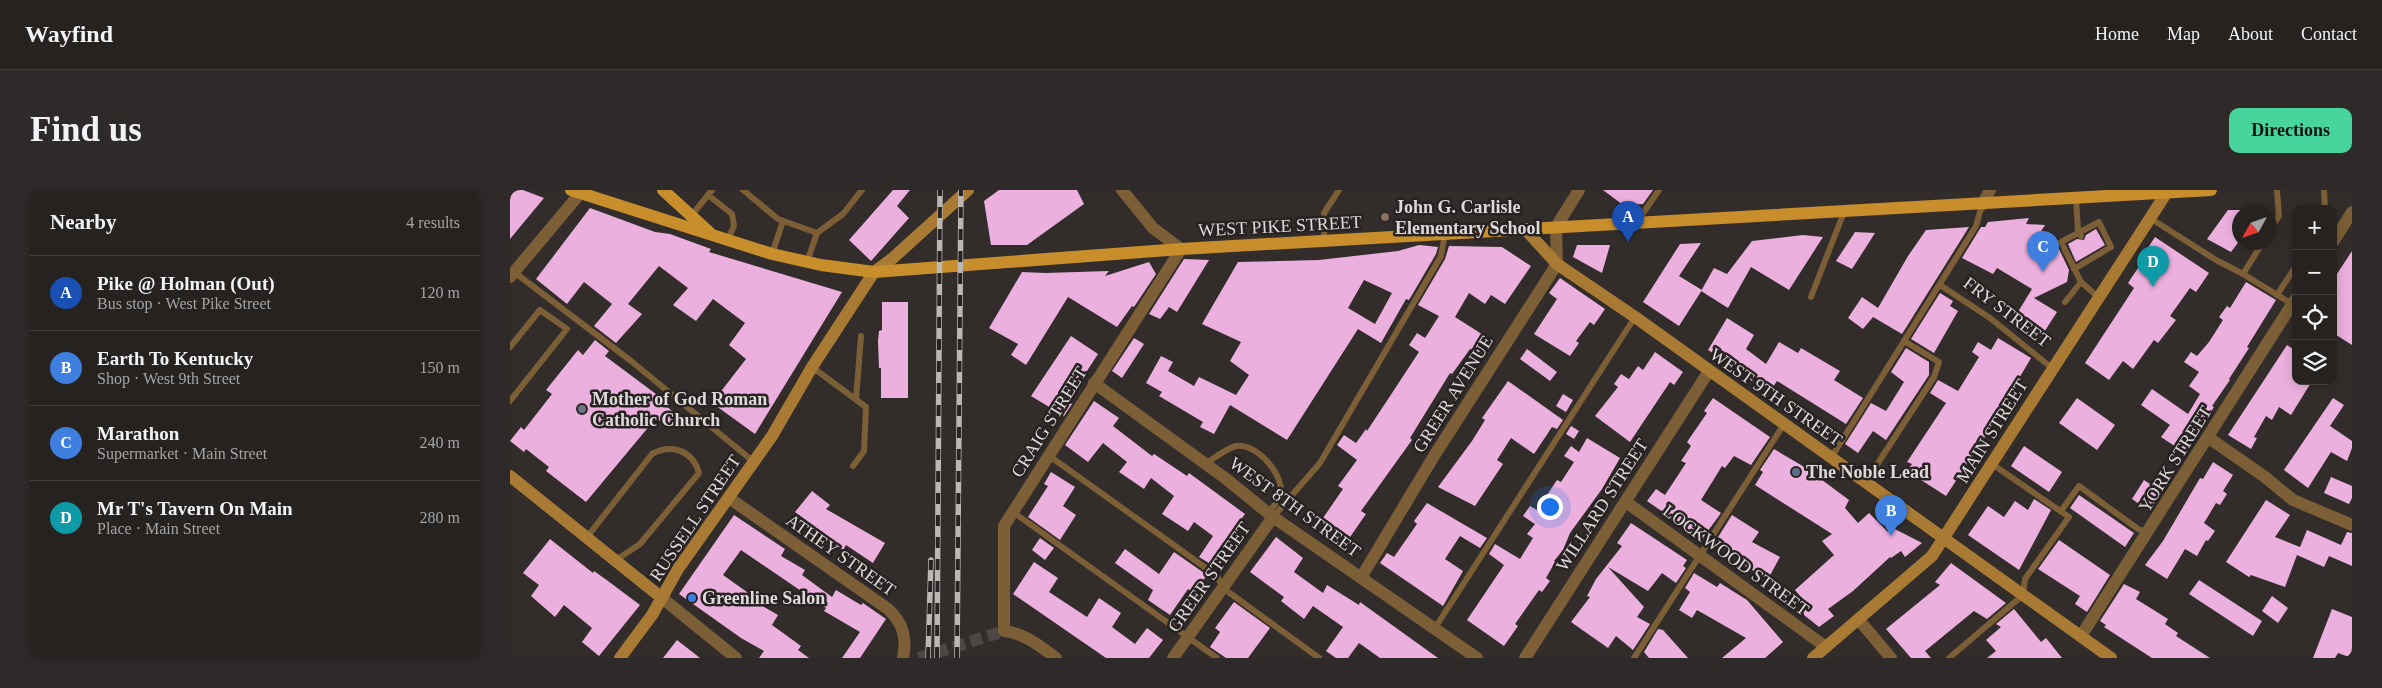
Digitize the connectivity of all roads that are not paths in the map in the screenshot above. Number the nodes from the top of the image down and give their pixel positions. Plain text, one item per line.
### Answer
1 (663, 190) edge
2 (743, 190) edge
3 (862, 190) edge
4 (968, 190) edge
5 (1122, 190) edge
6 (1339, 190) edge
7 (1579, 190) edge
8 (1658, 190) edge
9 (1990, 190) edge
10 (2211, 190) edge
11 (2277, 190) edge
12 (2324, 190) edge
13 (578, 191) edge
14 (710, 192) edge
15 (2167, 192) junction
16 (2076, 198) junction
17 (1982, 204) junction
18 (2325, 205) edge
19 (1844, 212) junction
20 (2352, 212) edge
21 (691, 216) junction
22 (2150, 218) junction
23 (2277, 219) edge
24 (783, 221) junction
25 (1636, 223) junction
26 (1556, 226) junction
27 (1525, 229) junction
28 (817, 233) junction
29 (1444, 234) junction
30 (2079, 234) junction
31 (2337, 236) edge
32 (713, 237) junction
33 (727, 241) junction
34 (1324, 241) junction
35 (1181, 249) junction
36 (2257, 250) edge
37 (772, 254) junction
38 (807, 262) junction
39 (1557, 264) junction
40 (2074, 269) junction
41 (874, 272) junction
42 (2292, 272) edge
43 (2243, 274) junction
44 (512, 275) edge
45 (2081, 282) junction
46 (1940, 284) junction
47 (2277, 295) junction
48 (1811, 297) dead end
49 (2098, 297) junction
50 (2292, 300) edge
51 (2066, 302) dead end
52 (2292, 304) edge
53 (1635, 317) junction
54 (861, 336) dead end
55 (1904, 341) junction
56 (510, 348) edge
57 (812, 367) junction
58 (2052, 368) junction
59 (1709, 371) junction
60 (1094, 383) junction
61 (856, 399) junction
62 (510, 401) edge
63 (1784, 424) junction
64 (2208, 438) junction
65 (1048, 455) junction
66 (1831, 458) junction
67 (754, 462) junction
68 (1205, 464) junction
69 (1992, 464) junction
70 (854, 466) dead end
71 (510, 476) edge
72 (1865, 483) junction
73 (729, 498) junction
74 (1626, 502) junction
75 (2060, 511) junction
76 (1013, 512) junction
77 (1271, 515) junction
78 (2352, 525) edge
79 (2149, 533) junction
80 (587, 537) junction
81 (1944, 541) junction
82 (1700, 555) junction
83 (616, 560) junction
84 (1362, 576) junction
85 (1223, 588) junction
86 (2022, 595) junction
87 (662, 598) junction
88 (1859, 620) junction
89 (1435, 628) junction
90 (2081, 636) junction
91 (1188, 637) junction
92 (1826, 647) junction
93 (620, 658) edge
94 (736, 658) edge
95 (903, 658) edge
96 (1056, 658) edge
97 (1173, 658) edge
98 (1217, 658) edge
99 (1319, 658) edge
100 (1477, 658) edge
101 (1525, 658) edge
102 (1634, 658) edge
103 (1813, 658) edge
104 (1891, 658) edge
105 (1949, 658) edge
106 (2111, 658) edge

1 - 21 main road
2 - 24 lane
3 - 28 lane
4 - 41 street, RUSSELL STREET
5 - 35 street
6 - 34 lane
7 - 26 street
8 - 25 lane
9 - 17 street
10 - 15 main road, WEST PIKE STREET
11 - 23 lane
12 - 18 lane
13 - 32 main road, WEST PIKE STREET
13 - 44 street
14 - 21 lane
14 - 33 lane
15 - 16 main road, WEST PIKE STREET
15 - 22 street, MAIN STREET
16 - 17 main road, WEST PIKE STREET
16 - 30 lane
17 - 19 main road, WEST PIKE STREET
17 - 46 lane
19 - 25 main road, WEST PIKE STREET
19 - 48 lane
20 - 31 street
21 - 32 main road
22 - 43 lane
22 - 49 street, MAIN STREET
24 - 28 lane
24 - 37 lane
25 - 26 main road, WEST PIKE STREET
26 - 27 main road, WEST PIKE STREET
26 - 39 street
27 - 29 main road, WEST PIKE STREET
27 - 39 street, WEST 9TH STREET
28 - 38 lane
29 - 34 main road, WEST PIKE STREET
29 - 77 lane
30 - 40 lane
30 - 40 lane
32 - 33 main road, WEST PIKE STREET
33 - 37 main road, WEST PIKE STREET
34 - 35 main road, WEST PIKE STREET
35 - 41 main road, WEST PIKE STREET
35 - 60 street, CRAIG STREET
36 - 43 lane
37 - 38 main road, WEST PIKE STREET
38 - 41 main road, WEST PIKE STREET
39 - 53 street, WEST 9TH STREET
39 - 84 street, GREER AVENUE
40 - 45 lane
41 - 57 street, RUSSELL STREET
42 - 47 lane
43 - 47 lane
44 - 67 lane
45 - 49 lane
45 - 51 lane
46 - 55 lane
46 - 58 lane, FRY STREET
47 - 50 lane
49 - 58 street, MAIN STREET
52 - 64 street, YORK STREET
53 - 59 street, WEST 9TH STREET
53 - 89 lane
54 - 61 lane
55 - 66 lane
55 - 72 lane
56 - 62 lane
57 - 61 lane
57 - 67 street, RUSSELL STREET
58 - 69 street, MAIN STREET
59 - 63 street, WEST 9TH STREET
59 - 74 street, WILLARD STREET
60 - 65 street, CRAIG STREET
60 - 68 street, WEST 8TH STREET
61 - 70 lane
63 - 66 street, WEST 9TH STREET
63 - 82 lane
64 - 78 street
64 - 79 street, YORK STREET
65 - 76 street, CRAIG STREET
65 - 85 lane
66 - 72 street, WEST 9TH STREET
67 - 73 street, RUSSELL STREET
68 - 77 street, WEST 8TH STREET
68 - 77 lane
69 - 75 lane
69 - 81 street, MAIN STREET
71 - 80 street
72 - 81 street, WEST 9TH STREET
73 - 87 street, RUSSELL STREET
73 - 95 street, ATHEY STREET
74 - 82 street, LOCKWOOD STREET
74 - 101 street, WILLARD STREET
75 - 79 lane
75 - 86 lane
76 - 91 lane
76 - 96 street, CRAIG STREET
77 - 84 street, WEST 8TH STREET
77 - 85 street, GREER STREET
79 - 90 street, YORK STREET
80 - 83 street
80 - 83 lane
81 - 86 street, WEST 9TH STREET
81 - 88 street, MAIN STREET
82 - 92 street, LOCKWOOD STREET
82 - 102 lane
83 - 87 street
84 - 89 street, WEST 8TH STREET
85 - 91 street, GREER STREET
85 - 99 lane
86 - 90 street, WEST 9TH STREET
86 - 105 lane
87 - 93 street, RUSSELL STREET
87 - 94 street
88 - 92 street, MAIN STREET
88 - 104 street
89 - 100 street, WEST 8TH STREET
90 - 106 street, WEST 9TH STREET
91 - 97 street, GREER STREET
91 - 98 lane
92 - 103 street, MAIN STREET

